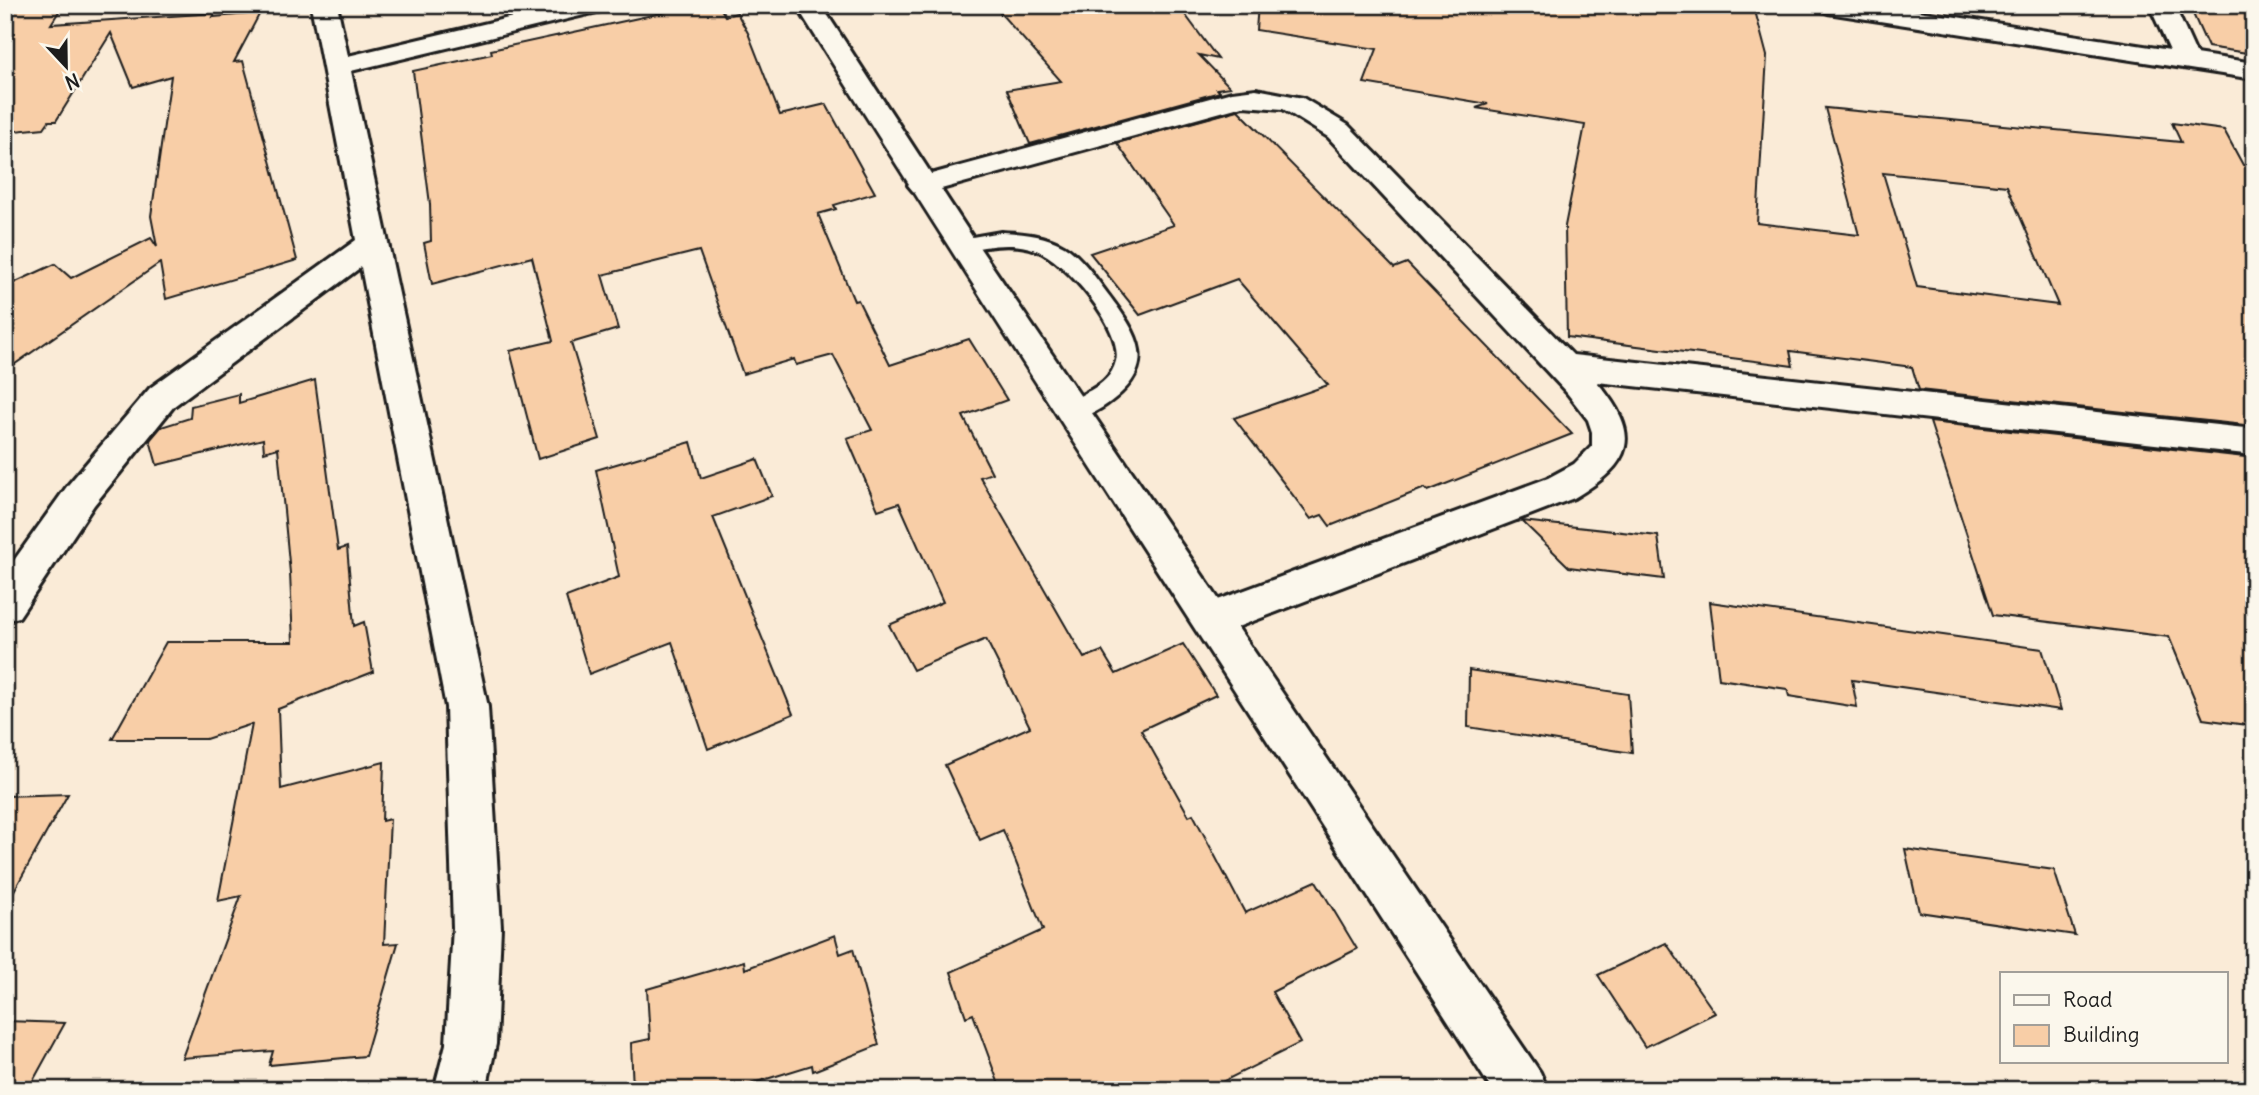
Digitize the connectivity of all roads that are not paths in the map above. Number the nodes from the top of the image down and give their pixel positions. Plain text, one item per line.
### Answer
1 (324, 5) edge
2 (596, 5) edge
3 (808, 5) edge
4 (1828, 5) edge
5 (2161, 5) edge
6 (2186, 60) junction
7 (338, 66) junction
8 (2254, 71) edge
9 (923, 186) junction
10 (373, 243) junction
11 (961, 245) junction
12 (1563, 366) junction
13 (1075, 411) junction
14 (2254, 443) edge
15 (5, 605) edge
16 (1213, 619) junction
17 (460, 1090) edge
18 (1522, 1090) edge

1 - 7 street
2 - 7 street
3 - 9 street
4 - 6 street
5 - 6 street
6 - 8 street
7 - 10 street
9 - 11 street
9 - 12 street
10 - 15 street
10 - 17 street
11 - 13 street
11 - 13 lane
12 - 14 street
12 - 16 street
13 - 16 street
16 - 18 street

